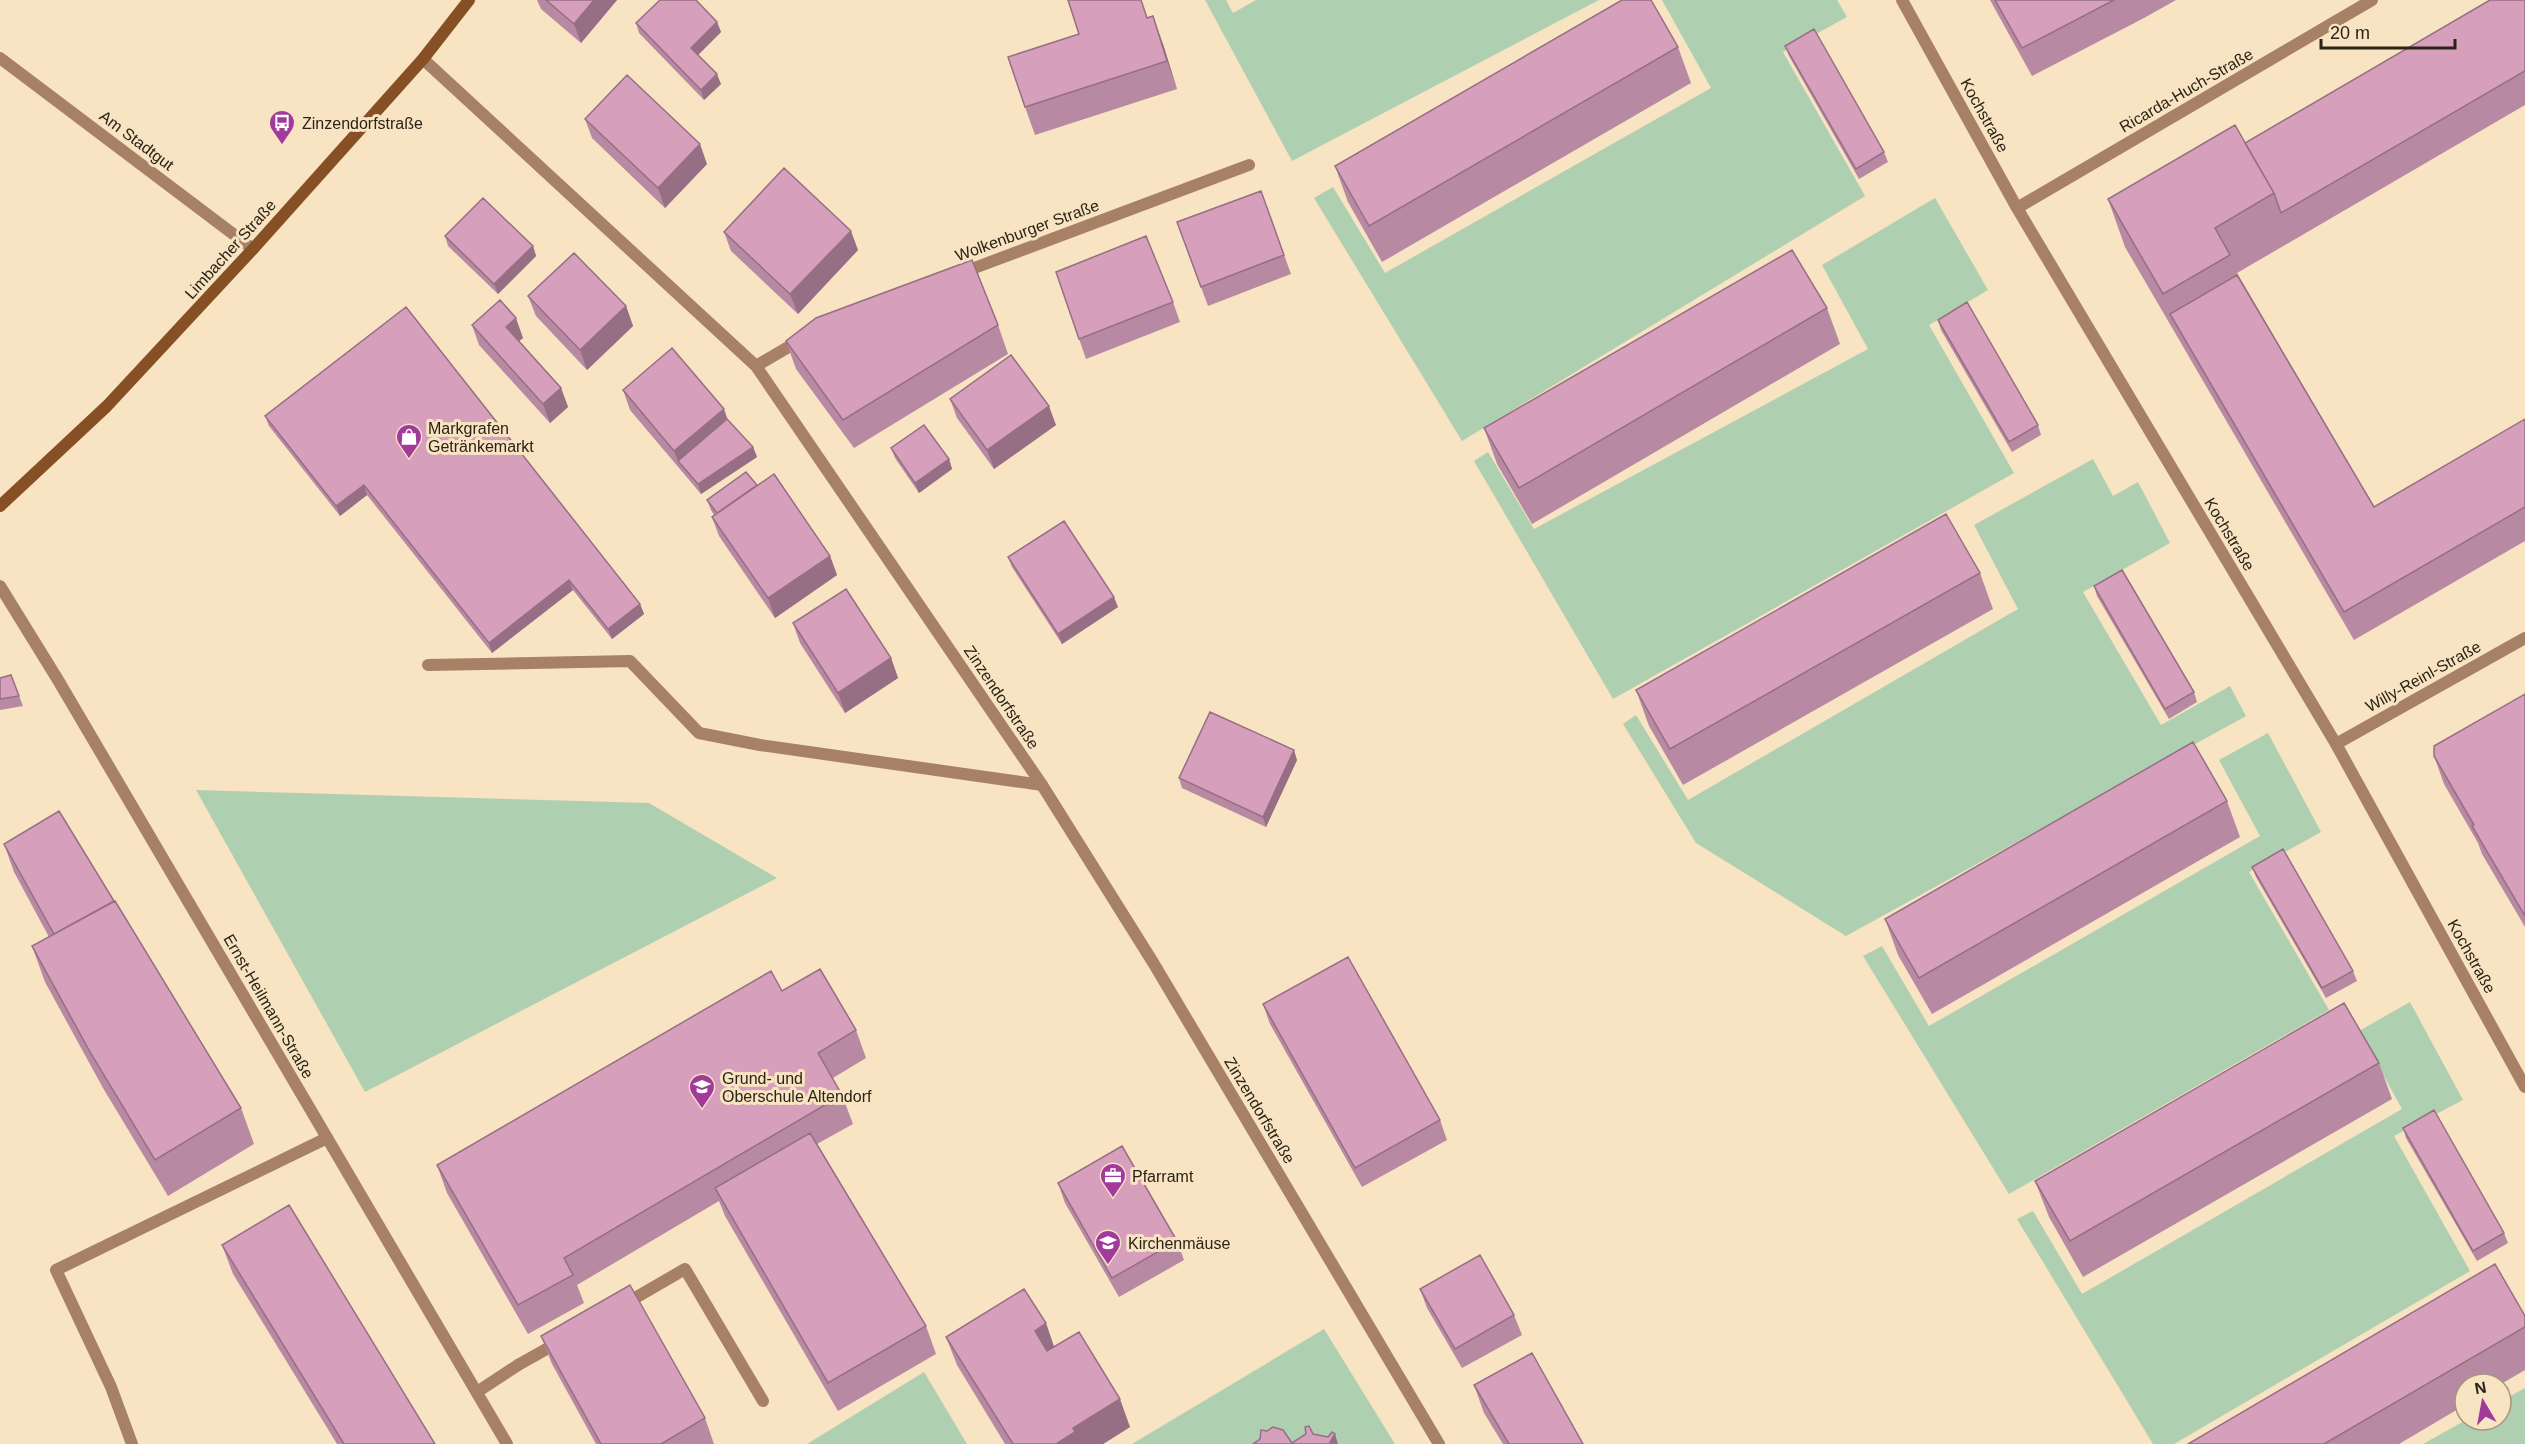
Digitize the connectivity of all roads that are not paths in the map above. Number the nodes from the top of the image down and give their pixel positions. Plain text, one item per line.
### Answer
1 (469, 0) edge
2 (1902, 0) edge
3 (2372, 0) edge
4 (0, 58) edge
5 (423, 59) junction
6 (1249, 165) dead end
7 (2017, 207) junction
8 (253, 249) junction
9 (952, 276) edge
10 (812, 333) edge
11 (756, 366) junction
12 (0, 506) edge
13 (0, 586) edge
14 (2525, 638) edge
15 (428, 664) dead end
16 (2336, 744) junction
17 (1042, 786) junction
18 (2525, 1087) edge
19 (327, 1137) junction
20 (616, 1309) edge
21 (567, 1337) edge
22 (477, 1392) junction
23 (763, 1401) dead end
24 (132, 1444) edge
25 (507, 1444) edge
26 (1439, 1444) edge

1 - 5 main road, Limbacher Straße
2 - 7 street, Kochstraße
3 - 7 street, Ricarda-Huch-Straße
4 - 8 street, Am Stadtgut
5 - 8 main road, Limbacher Straße
5 - 11 street, Zinzendorfstraße
6 - 9 street, Wolkenburger Straße
7 - 16 street, Kochstraße
8 - 12 main road, Limbacher Straße
10 - 11 street
11 - 17 street, Zinzendorfstraße
13 - 19 street, Ernst-Heilmann-Straße
14 - 16 street, Willy-Reinl-Straße
15 - 17 street
16 - 18 street, Kochstraße
17 - 26 street, Zinzendorfstraße
19 - 22 street, Ernst-Heilmann-Straße
19 - 24 street
20 - 23 street
21 - 22 street
22 - 25 street, Ernst-Heilmann-Straße

